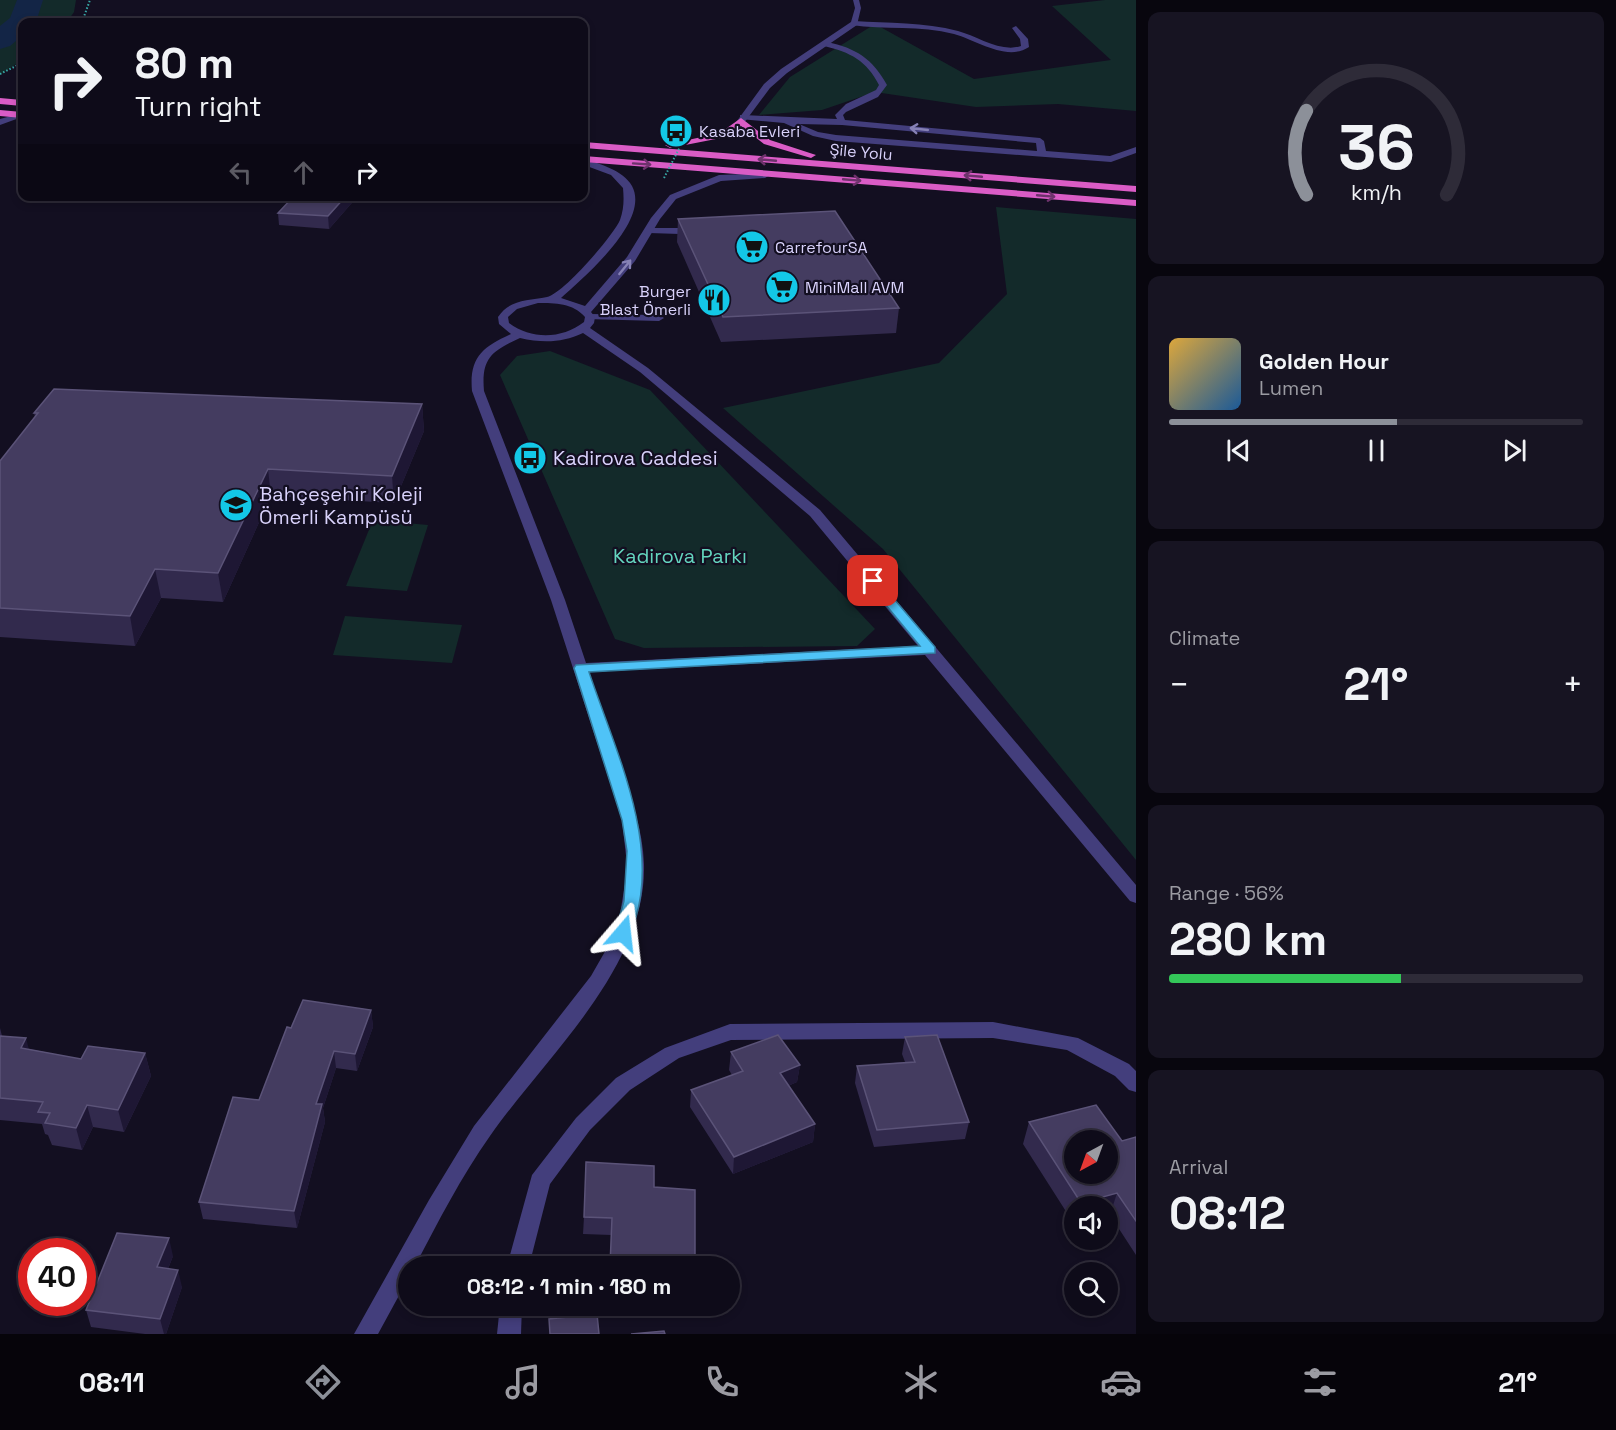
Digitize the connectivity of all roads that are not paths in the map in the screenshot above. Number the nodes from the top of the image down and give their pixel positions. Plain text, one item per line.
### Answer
1 (856, 0) edge
2 (854, 23) junction
3 (1016, 28) dead end
4 (827, 44) junction
5 (0, 101) edge
6 (18, 103) edge
7 (0, 113) edge
8 (18, 115) edge
9 (18, 116) edge
10 (742, 119) junction
11 (786, 121) junction
12 (0, 122) edge
13 (842, 122) junction
14 (588, 145) edge
15 (597, 146) junction
16 (1136, 150) edge
17 (1042, 155) junction
18 (588, 160) edge
19 (588, 162) edge
20 (867, 168) junction
21 (794, 176) junction
22 (1136, 189) edge
23 (1136, 203) edge
24 (649, 230) junction
25 (680, 231) edge
26 (552, 300) junction
27 (659, 318) dead end
28 (587, 319) junction
29 (519, 334) junction
30 (930, 650) junction
31 (581, 668) junction
32 (1136, 897) edge
33 (1136, 1084) edge
34 (521, 1256) edge
35 (510, 1316) edge
36 (366, 1334) edge
37 (509, 1334) edge

1 - 2 street
2 - 3 street
2 - 4 street
4 - 10 street
4 - 13 street
5 - 6 highway
7 - 8 highway
9 - 12 street
10 - 11 street
10 - 15 highway
10 - 20 highway
11 - 13 street
11 - 17 street
17 -> 13 street
14 - 15 highway, Şile Yolu
20 -> 15 highway, Şile Yolu
16 - 17 street
18 -> 21 highway, Şile Yolu
19 - 26 street
22 -> 20 highway, Şile Yolu
21 -> 23 highway, Şile Yolu
21 - 24 street
24 - 25 street
28 -> 24 street
26 - 28 street
26 - 29 street
27 - 28 street
28 - 29 street
28 - 30 street
29 - 31 street
30 - 31 street
30 - 32 street
31 - 36 street
33 - 34 street
35 - 37 street

